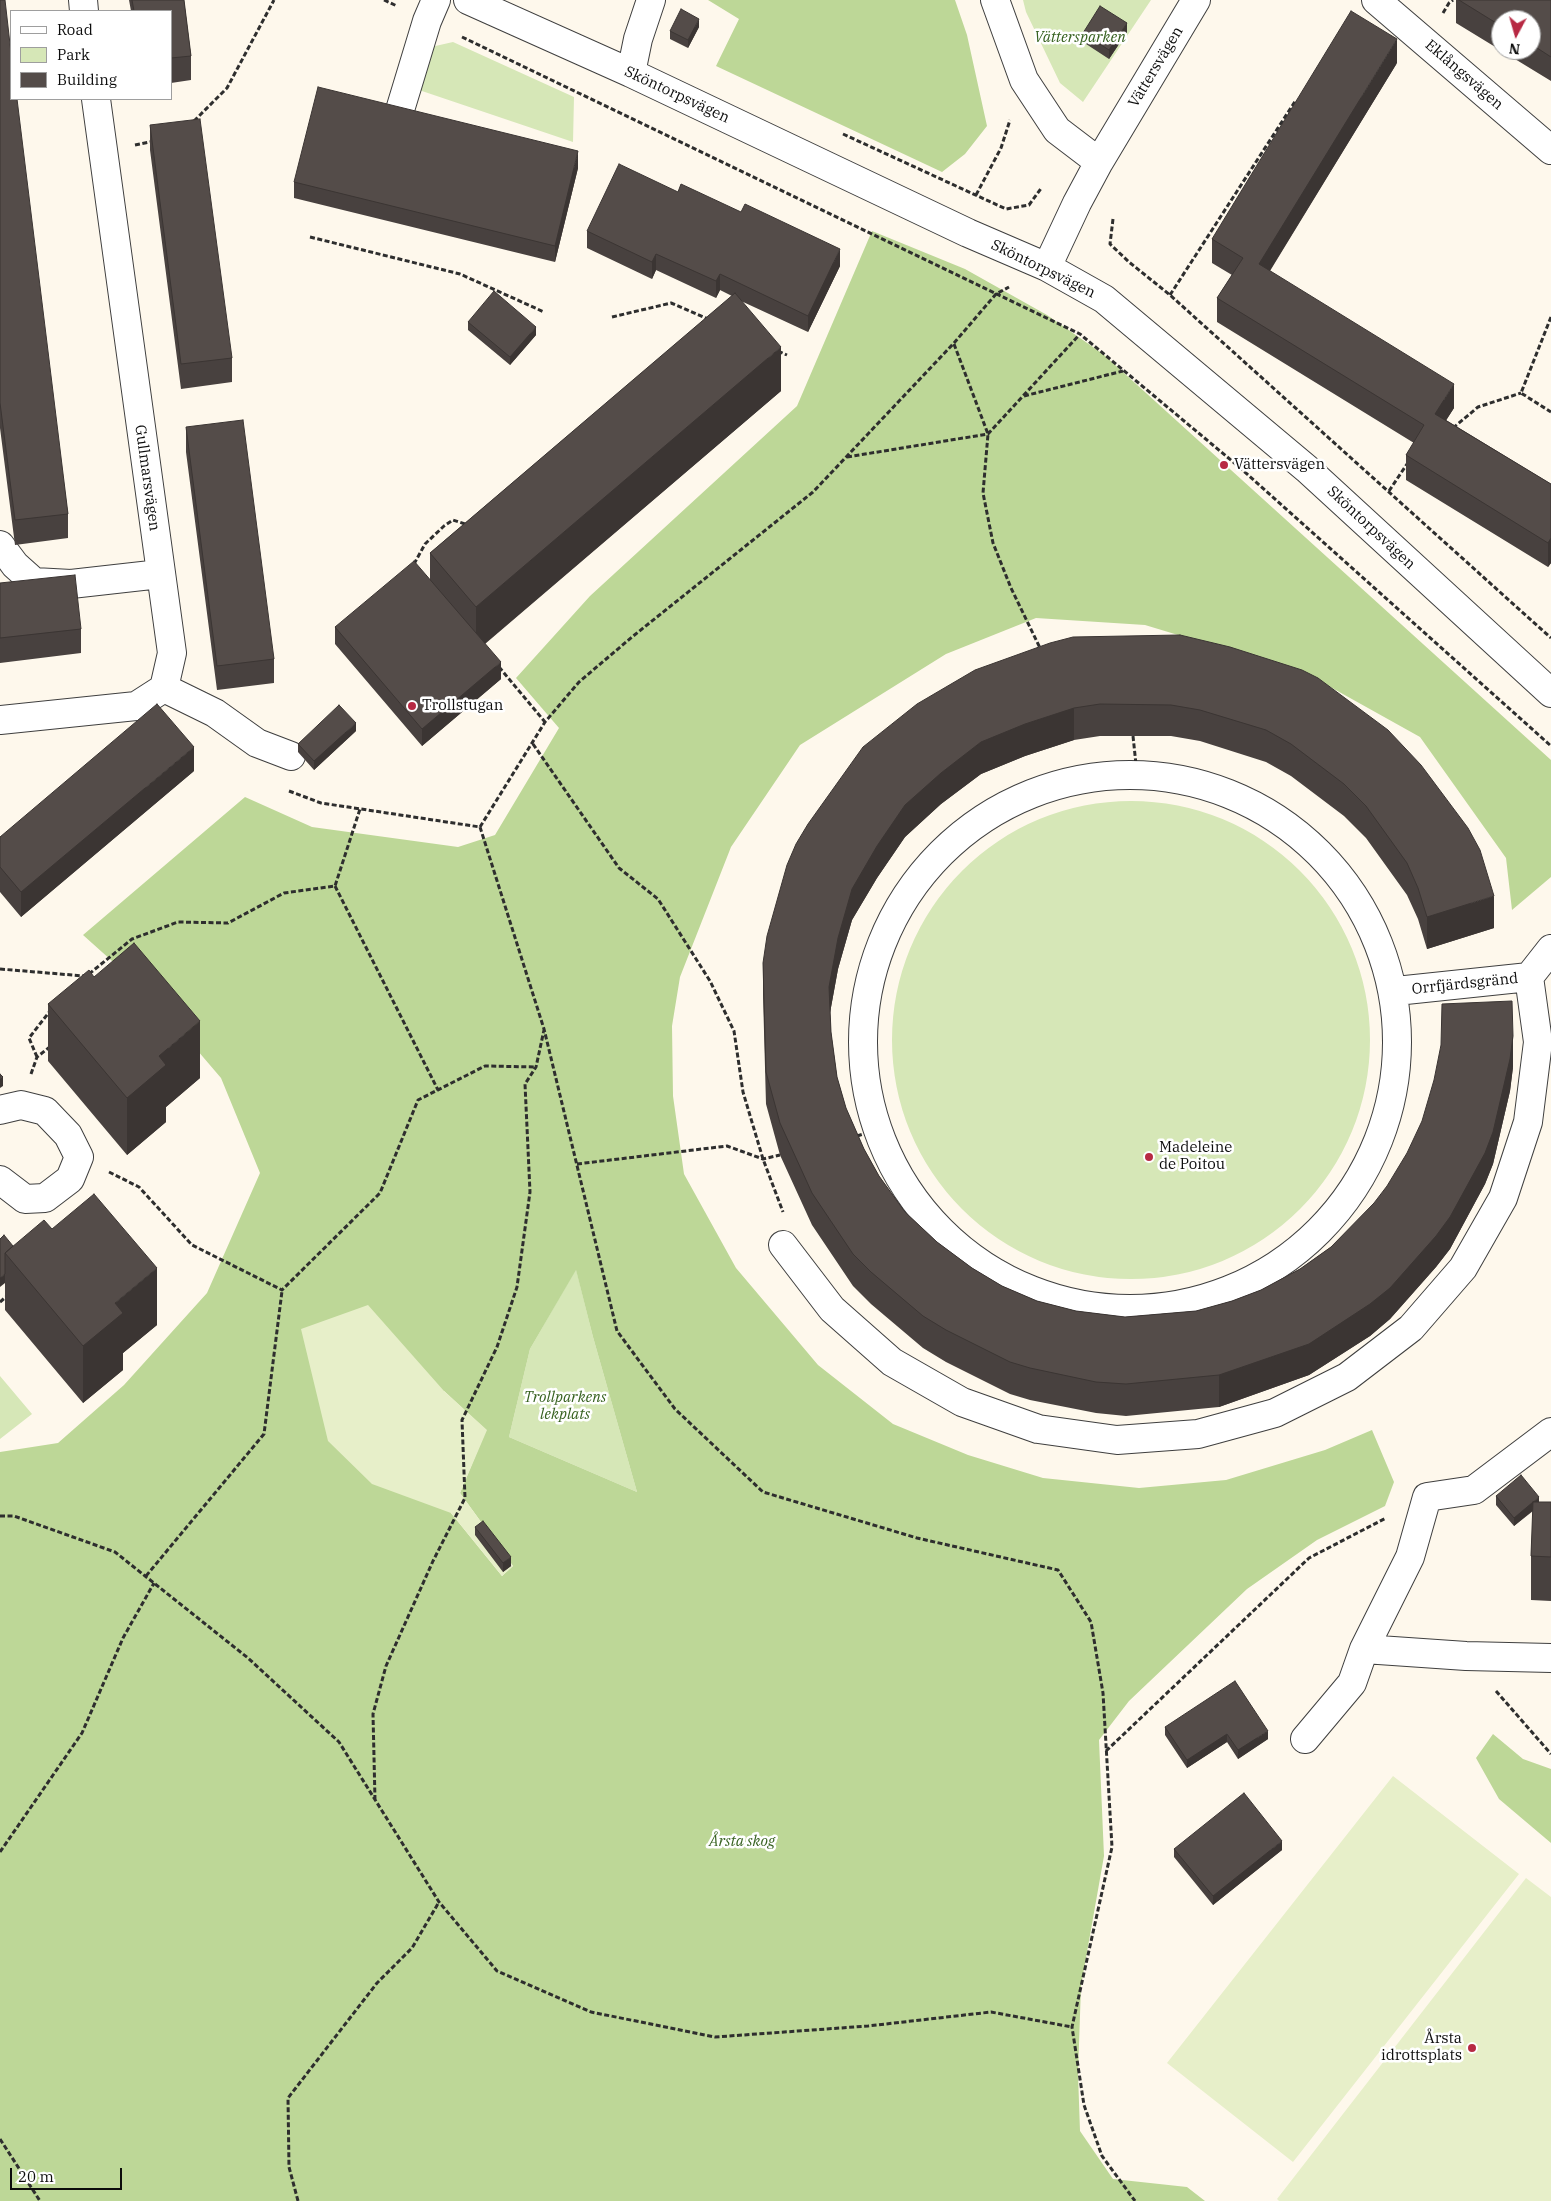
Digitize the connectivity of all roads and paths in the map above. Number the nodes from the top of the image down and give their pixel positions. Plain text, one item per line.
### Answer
1 (274, 0) edge
2 (384, 0) edge
3 (468, 0) edge
4 (652, 0) edge
5 (995, 0) edge
6 (1196, 0) edge
7 (1376, 0) edge
8 (432, 10) edge
9 (631, 73) junction
10 (1024, 80) junction
11 (1298, 97) edge
12 (96, 100) edge
13 (400, 110) edge
14 (187, 128) edge
15 (842, 133) dead end
16 (161, 139) edge
17 (1551, 150) edge
18 (103, 152) junction
19 (1099, 162) junction
20 (1042, 187) dead end
21 (976, 195) junction
22 (1112, 219) dead end
23 (310, 237) dead end
24 (1047, 267) junction
25 (996, 294) junction
26 (1170, 295) junction
27 (544, 312) dead end
28 (612, 317) dead end
29 (1551, 317) edge
30 (716, 323) edge
31 (1080, 334) junction
32 (954, 343) junction
33 (769, 347) edge
34 (787, 355) dead end
35 (1123, 371) dead end
36 (1521, 394) junction
37 (1023, 396) junction
38 (1551, 412) edge
39 (1451, 431) edge
40 (988, 434) junction
41 (1412, 456) edge
42 (846, 457) junction
43 (1389, 491) junction
44 (474, 526) edge
45 (0, 545) edge
46 (412, 567) edge
47 (160, 574) junction
48 (1551, 638) edge
49 (1044, 656) edge
50 (494, 661) edge
51 (164, 688) junction
52 (1551, 693) edge
53 (0, 720) edge
54 (545, 722) junction
55 (1133, 736) edge
56 (533, 744) junction
57 (1551, 746) edge
58 (291, 756) dead end
59 (1137, 774) junction
60 (284, 790) dead end
61 (360, 809) junction
62 (480, 827) junction
63 (335, 886) junction
64 (1551, 949) edge
65 (0, 969) edge
66 (86, 976) junction
67 (1529, 977) junction
68 (80, 981) edge
69 (1396, 991) junction
70 (52, 1009) edge
71 (544, 1029) junction
72 (52, 1045) dead end
73 (37, 1057) junction
74 (536, 1068) junction
75 (438, 1090) junction
76 (11, 1108) edge
77 (780, 1155) edge
78 (79, 1157) junction
79 (763, 1160) junction
80 (577, 1164) junction
81 (0, 1180) edge
82 (783, 1245) joint
83 (14, 1290) edge
84 (282, 1290) junction
85 (0, 1302) edge
86 (1551, 1432) edge
87 (1426, 1497) junction
88 (0, 1516) edge
89 (146, 1576) junction
90 (154, 1583) junction
91 (1364, 1649) junction
92 (1466, 1656) junction
93 (1551, 1658) edge
94 (1305, 1739) dead end
95 (1106, 1751) junction
96 (1551, 1754) edge
97 (375, 1800) junction
98 (0, 1852) edge
99 (439, 1902) junction
100 (1072, 2027) junction
101 (0, 2139) edge
102 (1132, 2200) edge
103 (40, 2201) edge
104 (298, 2201) edge

1 - 14 path
2 - 8 path
3 - 9 street, Sköntorpsvägen
4 - 9 street
5 - 10 street
6 - 19 street, Vättersvägen
7 - 17 street, Eklångsvägen
8 - 13 street
8 - 25 path
9 - 24 street, Sköntorpsvägen
10 - 19 street
10 - 21 path
11 - 26 path
12 - 18 street, Gullmarsvägen
15 - 21 path
16 - 18 path
18 - 47 street, Gullmarsvägen
19 - 24 street, Vättersvägen
20 - 21 path
22 - 26 path
23 - 27 path
24 - 52 street, Sköntorpsvägen
25 - 31 path
25 - 32 path
26 - 43 path
28 - 30 path
29 - 36 path
31 - 37 path
31 - 57 path
32 - 40 path
32 - 42 path
33 - 34 path
35 - 37 path
36 - 38 path
36 - 39 path
37 - 40 path
40 - 42 path
40 - 49 path
41 - 43 path
42 - 54 path
43 - 48 path
44 - 46 path
45 - 47 street
47 - 51 street, Gullmarsvägen
50 - 54 path
51 - 53 street
51 - 58 street
54 - 56 path
55 - 59 path
56 - 62 path
56 - 79 path
59 - 69 street
59 - 69 street
60 - 61 path
61 - 62 path
61 - 63 path
62 - 71 path
63 - 66 path
63 - 75 path
64 - 67 street, Orrfjärdsgränd
65 - 66 path
66 - 68 path
67 - 69 street, Orrfjärdsgränd
67 - 82 street
70 - 73 path
71 - 74 path
71 - 80 path
72 - 73 path
73 - 76 path
74 - 75 path
74 - 97 path
75 - 84 path
76 - 78 street
77 - 79 path
78 - 81 street
78 - 84 path
79 - 80 path
79 - 82 path
80 - 95 path
83 - 85 path
84 - 89 path
86 - 87 street
87 - 91 street
87 - 95 path
88 - 89 path
89 - 90 path
90 - 97 path
90 - 98 path
91 - 92 street
91 - 94 street
92 - 93 street
92 - 96 path
95 - 100 path
97 - 99 path
99 - 100 path
99 - 104 path
100 - 102 path
101 - 103 path

